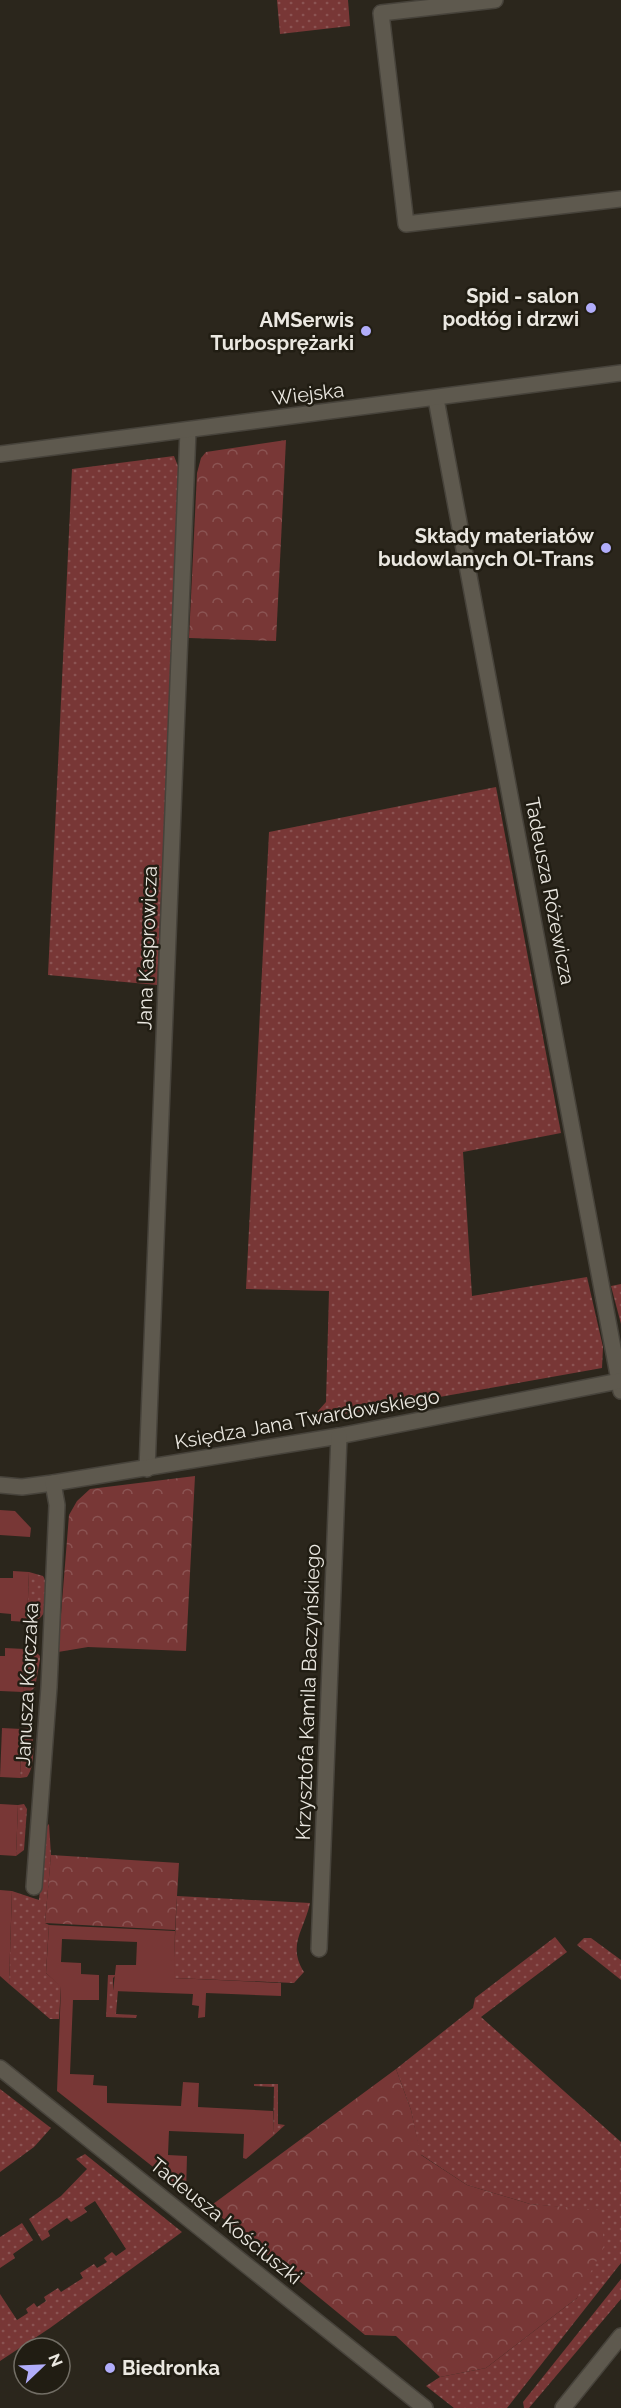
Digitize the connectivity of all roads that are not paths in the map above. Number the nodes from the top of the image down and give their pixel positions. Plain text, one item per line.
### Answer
1 (495, 0) edge
2 (621, 199) edge
3 (621, 373) edge
4 (436, 399) junction
5 (188, 430) junction
6 (0, 454) edge
7 (620, 1386) edge
8 (339, 1436) junction
9 (147, 1469) junction
10 (53, 1483) junction
11 (0, 1485) edge
12 (34, 1887) dead end
13 (319, 1949) dead end
14 (0, 2068) edge
15 (621, 2337) edge
16 (425, 2408) edge
17 (563, 2408) edge

1 - 2 street
3 - 4 street, Wiejska
4 - 5 street, Wiejska
4 - 7 street, Tadeusza Różewicza
5 - 6 street, Wiejska
5 - 9 street, Jana Kasprowicza
7 - 8 street, Księdza Jana Twardowskiego
8 - 9 street, Księdza Jana Twardowskiego
8 - 13 street, Krzysztofa Kamila Baczyńskiego
9 - 10 street, Księdza Jana Twardowskiego
10 - 11 street, Księdza Jana Twardowskiego
10 - 12 street, Janusza Korczaka
14 - 16 street, Tadeusza Kościuszki
15 - 17 street

